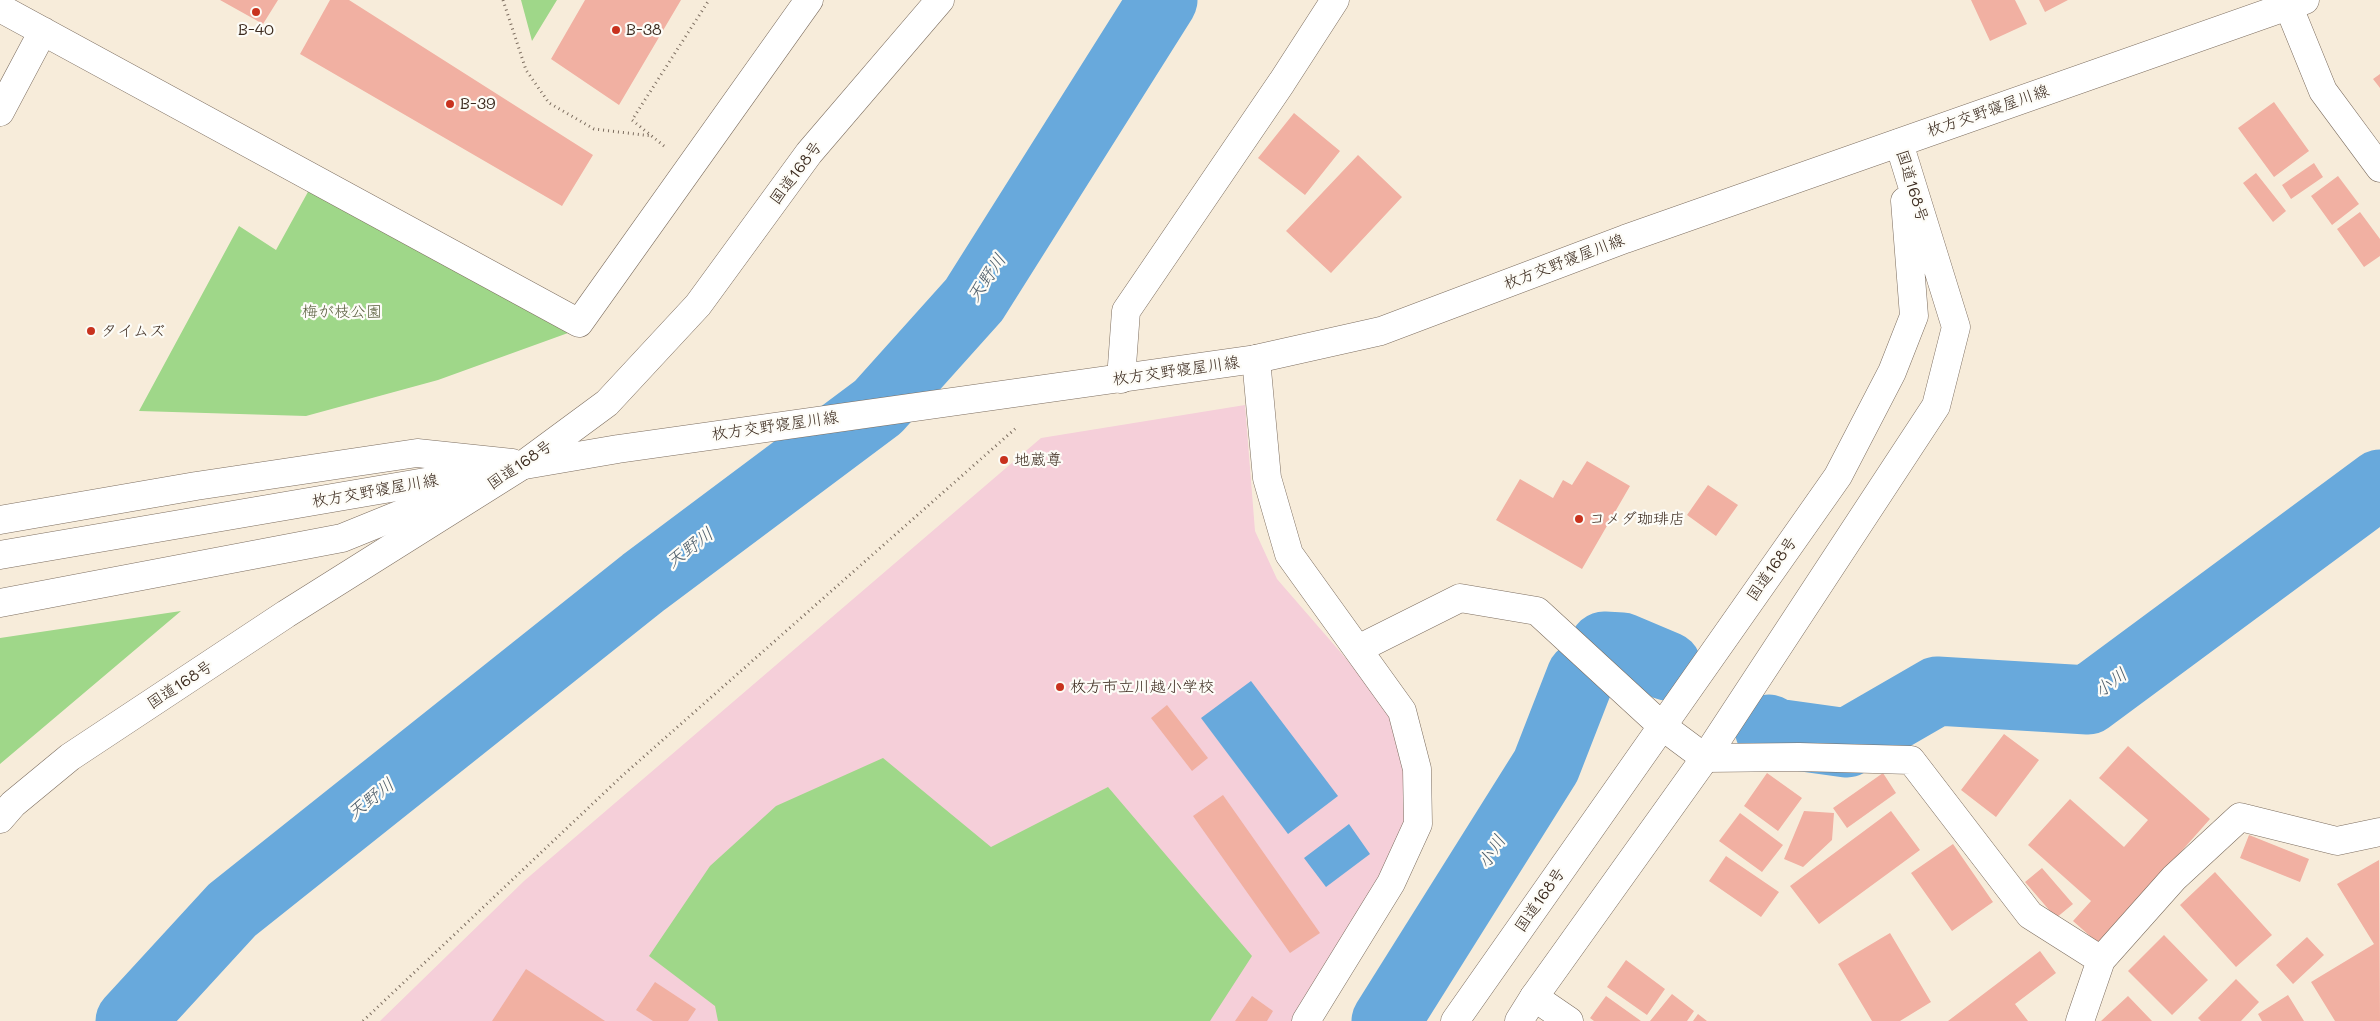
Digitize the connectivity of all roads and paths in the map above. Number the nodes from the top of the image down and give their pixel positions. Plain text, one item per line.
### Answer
1 (503, 0) edge
2 (709, 0) edge
3 (809, 0) edge
4 (940, 0) edge
5 (1335, 0) edge
6 (2289, 1) edge
7 (0, 8) edge
8 (43, 31) junction
9 (0, 112) edge
10 (652, 136) junction
11 (1899, 143) junction
12 (690, 168) junction
13 (2380, 168) edge
14 (1256, 359) junction
15 (1121, 379) junction
16 (994, 448) dead end
17 (523, 465) junction
18 (0, 520) edge
19 (0, 555) edge
20 (0, 603) edge
21 (1358, 650) junction
22 (1662, 726) junction
23 (1705, 758) junction
24 (0, 819) edge
25 (2380, 832) edge
26 (2101, 960) junction
27 (1534, 997) junction
28 (363, 1021) edge
29 (1306, 1021) edge
30 (1455, 1021) edge
31 (1519, 1021) edge
32 (1569, 1021) edge
33 (2080, 1021) edge

1 - 10 path
2 - 10 path
3 - 12 main road
4 - 17 main road, 国道168号
5 - 15 main road
6 - 11 main road, 枚方交野寝屋川線
6 - 13 main road
7 - 8 main road
8 - 9 main road
8 - 12 main road
10 - 12 path
11 - 14 main road, 枚方交野寝屋川線
11 - 22 main road, 国道168号
11 - 23 main road, 国道168号
14 - 15 main road, 枚方交野寝屋川線
14 - 21 main road
15 - 17 main road, 枚方交野寝屋川線
16 - 28 path
17 - 18 main road
17 - 19 main road, 枚方交野寝屋川線
17 - 20 main road
17 - 24 main road, 国道168号
21 - 22 main road
21 - 29 main road
22 - 23 main road
22 - 30 main road, 国道168号
23 - 26 main road
23 - 27 main road, 国道168号
25 - 26 main road
26 - 33 main road
27 - 31 main road, 国道168号
27 - 32 main road

